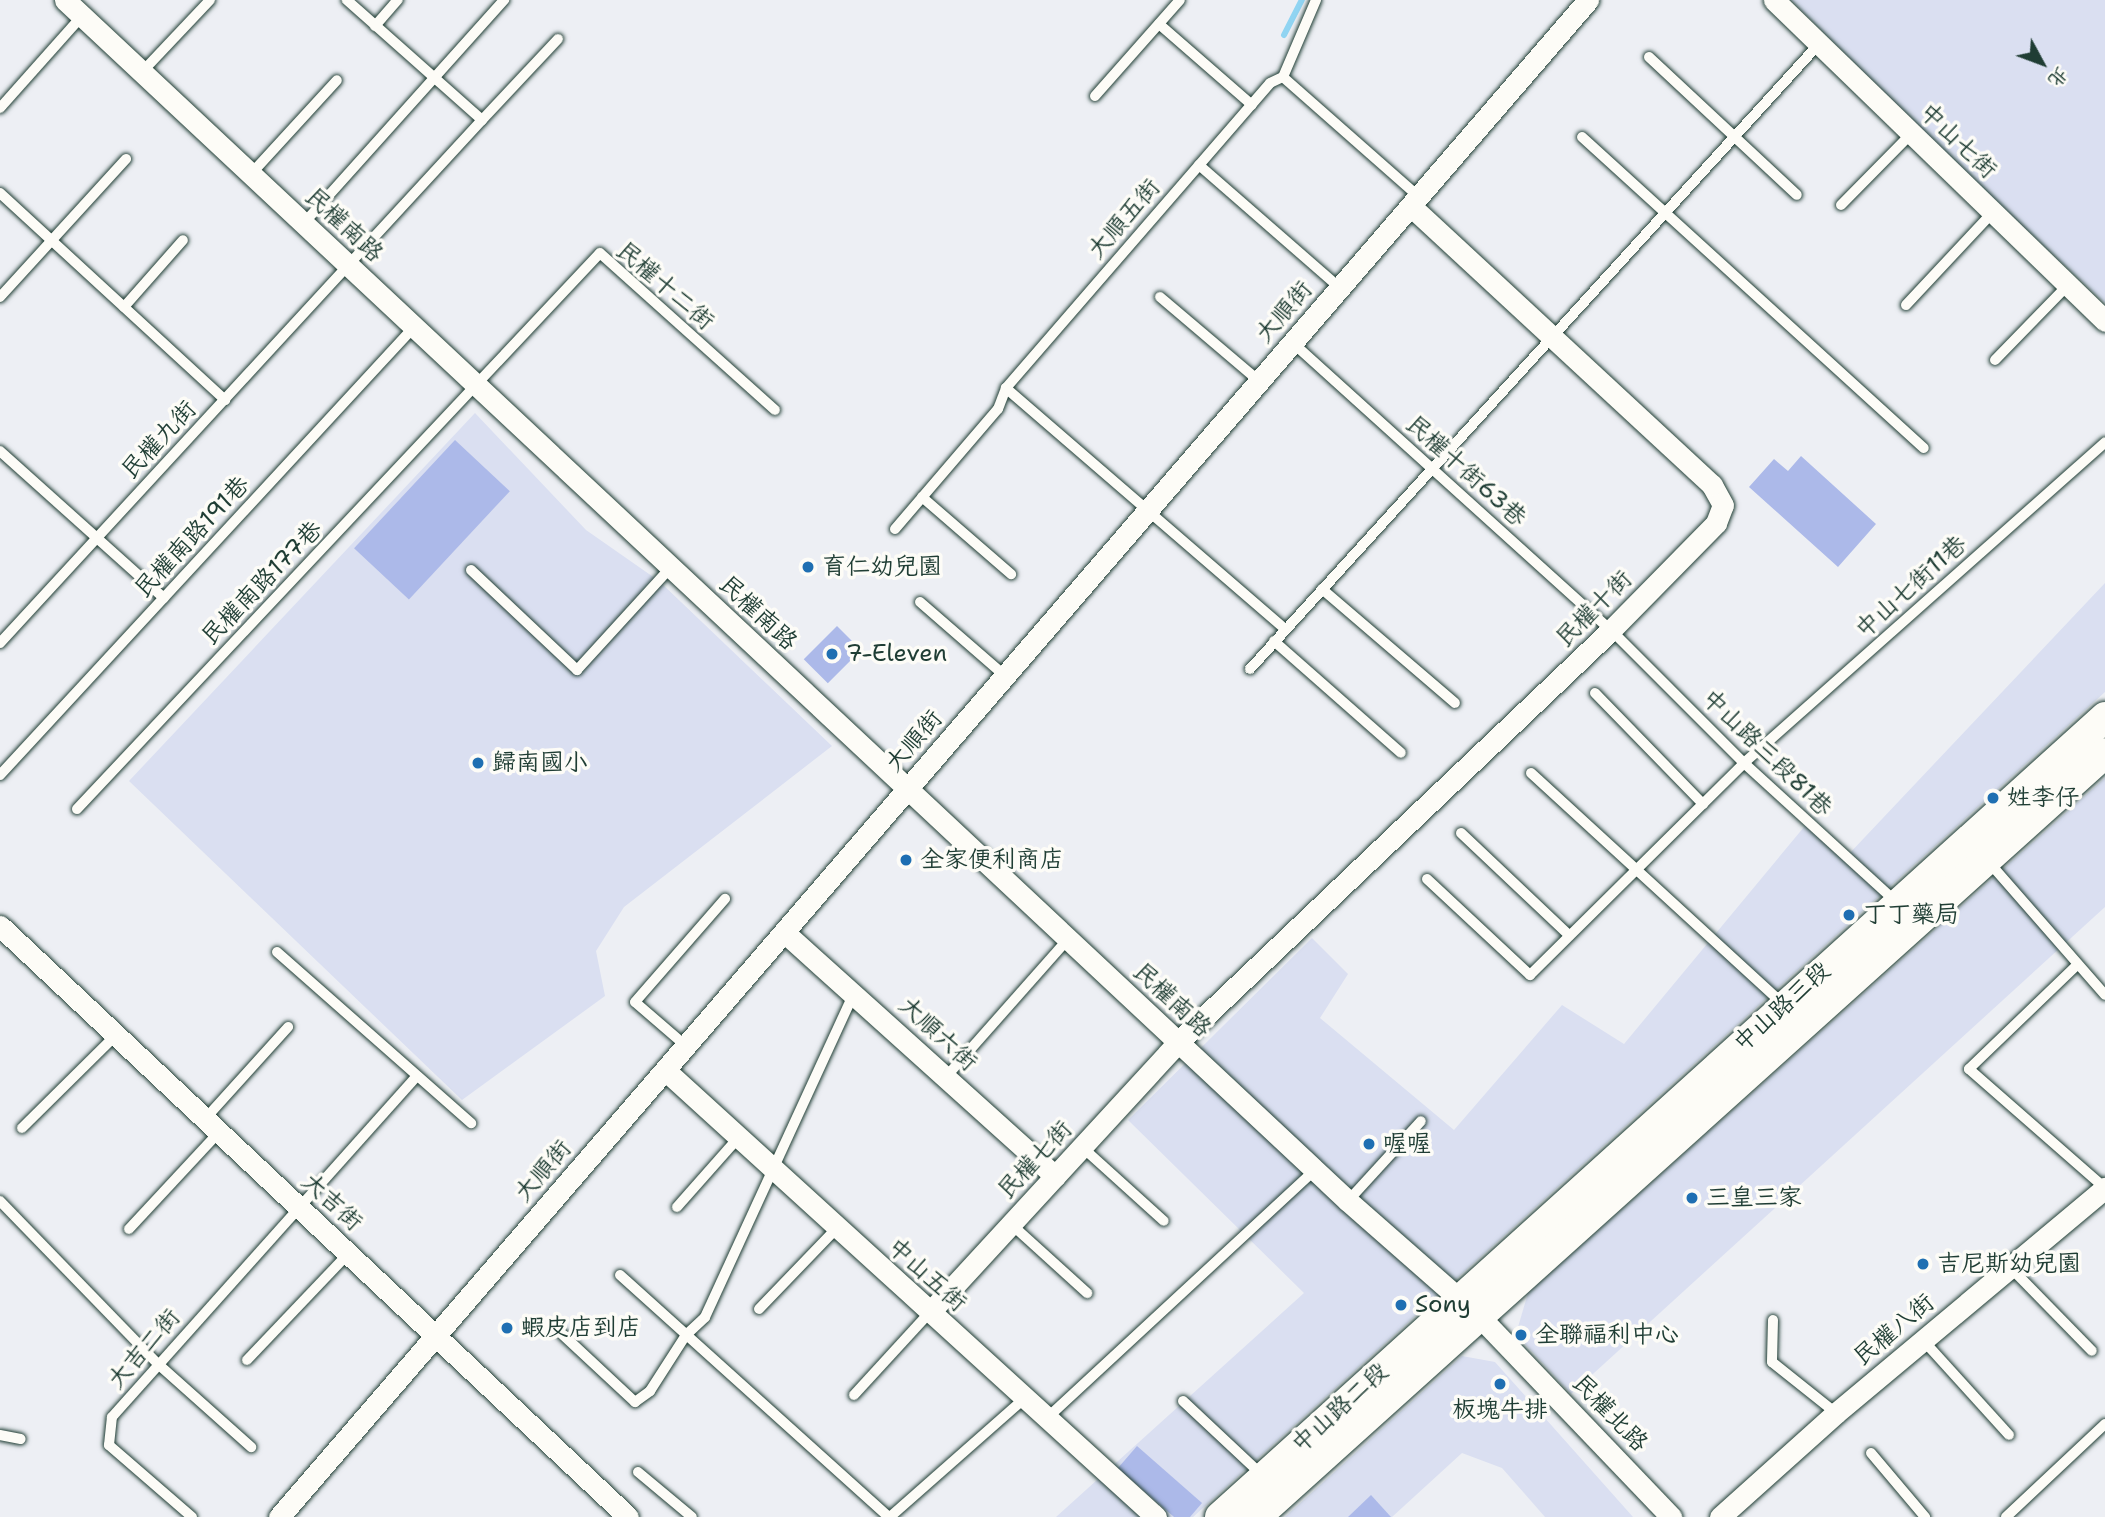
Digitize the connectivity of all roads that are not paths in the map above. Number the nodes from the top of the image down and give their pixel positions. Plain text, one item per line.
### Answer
1 (65, 0) edge
2 (210, 0) edge
3 (347, 0) edge
4 (398, 0) edge
5 (504, 0) edge
6 (1180, 0) edge
7 (1316, 0) edge
8 (1588, 0) edge
9 (1774, 0) edge
10 (82, 16) junction
11 (1159, 24) junction
12 (375, 26) junction
13 (558, 39) dead end
14 (1819, 44) junction
15 (1649, 57) dead end
16 (142, 72) junction
17 (1283, 77) junction
18 (433, 78) junction
19 (337, 80) dead end
20 (1095, 96) dead end
21 (1252, 105) junction
22 (0, 107) edge
23 (482, 120) junction
24 (1912, 133) junction
25 (1736, 135) junction
26 (1582, 137) dead end
27 (126, 159) dead end
28 (1199, 165) junction
29 (251, 174) junction
30 (0, 193) edge
31 (1797, 195) dead end
32 (1415, 201) junction
33 (1841, 205) dead end
34 (1667, 211) junction
35 (1993, 212) junction
36 (304, 223) junction
37 (183, 240) dead end
38 (52, 242) junction
39 (349, 266) junction
40 (2068, 285) junction
41 (1340, 288) junction
42 (0, 297) edge
43 (1160, 297) dead end
44 (1906, 305) dead end
45 (124, 307) junction
46 (2105, 320) edge
47 (414, 327) junction
48 (1553, 336) junction
49 (1293, 343) junction
50 (1995, 360) dead end
51 (1259, 381) junction
52 (478, 386) junction
53 (1006, 388) junction
54 (225, 400) junction
55 (775, 410) dead end
56 (2105, 442) edge
57 (1924, 448) dead end
58 (0, 451) edge
59 (1433, 468) junction
60 (922, 497) junction
61 (1147, 511) junction
62 (895, 529) dead end
63 (97, 539) junction
64 (671, 567) junction
65 (471, 570) dead end
66 (1011, 574) dead end
67 (1322, 589) junction
68 (164, 597) junction
69 (920, 602) dead end
70 (1285, 629) junction
71 (1611, 630) junction
72 (1274, 641) junction
73 (0, 643) edge
74 (1250, 669) dead end
75 (1005, 676) junction
76 (1595, 693) dead end
77 (1455, 703) dead end
78 (2105, 717) edge
79 (2105, 752) edge
80 (1401, 753) dead end
81 (1744, 763) junction
82 (1531, 773) dead end
83 (0, 775) edge
84 (908, 789) junction
85 (1703, 804) junction
86 (77, 808) dead end
87 (1461, 834) dead end
88 (1986, 859) junction
89 (1635, 871) junction
90 (1427, 879) dead end
91 (725, 899) dead end
92 (1898, 903) junction
93 (0, 926) edge
94 (784, 932) junction
95 (1569, 936) junction
96 (1068, 939) junction
97 (277, 951) dead end
98 (2077, 965) junction
99 (854, 993) junction
100 (2105, 995) edge
101 (1784, 1005) junction
102 (288, 1027) dead end
103 (116, 1035) junction
104 (1178, 1042) junction
105 (686, 1046) junction
106 (665, 1070) junction
107 (418, 1076) junction
108 (945, 1078) junction
109 (1421, 1121) dead end
110 (471, 1123) dead end
111 (212, 1126) junction
112 (22, 1128) dead end
113 (738, 1138) junction
114 (1082, 1147) junction
115 (1315, 1170) junction
116 (774, 1173) junction
117 (1055, 1177) junction
118 (2102, 1196) edge
119 (0, 1201) edge
120 (1348, 1201) junction
121 (299, 1207) junction
122 (677, 1207) dead end
123 (1164, 1221) dead end
124 (1011, 1224) junction
125 (837, 1228) junction
126 (129, 1229) dead end
127 (348, 1254) junction
128 (2010, 1267) junction
129 (620, 1275) dead end
130 (1087, 1293) dead end
131 (1471, 1308) junction
132 (759, 1309) dead end
133 (930, 1312) junction
134 (1773, 1320) dead end
135 (562, 1334) dead end
136 (686, 1335) junction
137 (435, 1336) junction
138 (1923, 1340) junction
139 (2092, 1352) dead end
140 (247, 1360) dead end
141 (158, 1364) junction
142 (855, 1395) dead end
143 (1024, 1399) junction
144 (1182, 1401) dead end
145 (1836, 1413) junction
146 (1046, 1419) junction
147 (2105, 1424) edge
148 (2009, 1435) dead end
149 (0, 1436) edge
150 (21, 1439) dead end
151 (251, 1447) dead end
152 (1871, 1454) dead end
153 (638, 1472) dead end
154 (1264, 1477) junction
155 (191, 1517) edge
156 (279, 1517) edge
157 (628, 1517) edge
158 (692, 1517) edge
159 (889, 1517) edge
160 (1156, 1517) edge
161 (1220, 1517) edge
162 (1256, 1517) edge
163 (1671, 1517) edge
164 (1720, 1517) edge
165 (1925, 1517) edge
166 (2007, 1517) edge

1 - 10 street, 民權南路
2 - 16 lane
3 - 12 lane
4 - 12 lane
5 - 18 lane
6 - 11 lane
7 - 17 lane
8 - 32 street, 大順街
9 - 14 street, 中山七街
10 - 16 street, 民權南路
10 - 22 lane
11 - 20 lane
11 - 21 lane
12 - 18 lane
13 - 23 lane, 民權九街
14 - 24 street, 中山七街
14 - 25 lane
15 - 25 lane
16 - 29 street, 民權南路
17 - 21 lane, 大順五街
17 - 32 lane
18 - 23 lane
18 - 36 lane
19 - 29 lane
21 - 28 lane, 大順五街
23 - 39 lane, 民權九街
24 - 33 lane
24 - 35 street, 中山七街
25 - 31 lane
25 - 34 lane
26 - 34 lane
27 - 38 lane
28 - 41 lane
28 - 53 lane, 大順五街
29 - 36 street, 民權南路
30 - 38 lane
32 - 41 street, 大順街
32 - 48 street, 民權十街
34 - 48 lane
34 - 57 lane
35 - 40 street, 中山七街
35 - 44 lane
36 - 39 street, 民權南路
37 - 45 lane
38 - 42 lane
38 - 45 lane
39 - 47 street, 民權南路
39 - 54 lane, 民權九街
40 - 46 street, 中山七街
40 - 50 lane
41 - 49 street, 大順街
43 - 51 lane
45 - 54 lane
47 - 52 street, 民權南路
47 - 68 lane, 民權南路191巷
48 - 59 lane
48 - 71 street, 民權十街
49 - 51 street, 大順街
49 - 59 lane, 民權十街63巷
51 - 61 street, 大順街
52 - 55 lane, 民權十二街
52 - 64 street, 民權南路
52 - 86 lane, 民權南路177巷
53 - 60 lane, 大順五街
53 - 61 lane
54 - 63 lane, 民權九街
56 - 81 lane, 中山七街11巷
58 - 63 lane
59 - 67 lane
59 - 71 lane, 民權十街63巷
60 - 62 lane, 大順五街
60 - 66 lane
61 - 70 lane
61 - 75 street, 大順街
63 - 68 lane
63 - 73 lane, 民權九街
64 - 65 lane
64 - 84 street, 民權南路
67 - 70 lane
67 - 77 lane
68 - 83 lane, 民權南路191巷
69 - 75 lane
70 - 72 lane
71 - 81 lane, 中山路三段81巷
71 - 104 street, 民權十街
72 - 74 lane
72 - 80 lane
75 - 84 street, 大順街
76 - 85 lane
78 - 92 main road, 中山路三段
79 - 88 main road, 中山路三段
81 - 85 lane, 中山七街11巷
81 - 92 lane, 中山路三段81巷
82 - 89 lane
84 - 94 street, 大順街
84 - 96 street, 民權南路
85 - 89 lane, 中山七街11巷
87 - 95 lane
88 - 98 lane
88 - 131 main road, 中山路三段
89 - 95 lane, 中山七街11巷
89 - 101 lane
90 - 95 lane, 中山七街11巷
91 - 105 lane
92 - 101 main road, 中山路三段
93 - 103 street, 大吉街
94 - 99 street, 大順六街
94 - 105 street, 大順街
96 - 104 street, 民權南路
96 - 108 lane
97 - 107 lane
98 - 100 lane
98 - 118 lane
99 - 108 street, 大順六街
99 - 116 lane
101 - 131 main road, 中山路三段
102 - 111 lane
103 - 111 street, 大吉街
103 - 112 lane
104 - 114 street, 民權七街
104 - 115 street, 民權南路
105 - 106 street, 大順街
106 - 113 street, 中山五街
106 - 137 street, 大順街
107 - 110 lane
107 - 121 lane, 大吉二街
108 - 117 street, 大順六街
109 - 120 lane
111 - 121 street, 大吉街
111 - 126 lane
113 - 116 street, 中山五街
113 - 122 lane
114 - 117 street, 民權七街
114 - 123 lane
115 - 120 street, 民權南路
115 - 146 lane
116 - 125 street, 中山五街
116 - 136 lane
117 - 124 street, 民權七街
118 - 128 street, 民權八街
119 - 141 lane
120 - 131 street, 民權南路
121 - 127 street, 大吉街
121 - 141 lane, 大吉二街
124 - 130 lane
124 - 133 street, 民權七街
125 - 132 lane
125 - 133 street, 中山五街
127 - 137 street, 大吉街
127 - 140 lane
128 - 138 street, 民權八街
128 - 139 lane
129 - 136 lane
131 - 154 main road, 中山路二段
131 - 162 main road, 中山路二段
131 - 163 street, 民權北路
133 - 142 lane
133 - 143 street, 中山五街
134 - 145 lane
135 - 136 lane
136 - 159 lane
137 - 156 street, 大順街
137 - 157 street, 大吉街
138 - 145 street, 民權八街
138 - 148 lane
141 - 151 lane
141 - 155 lane, 大吉二街
143 - 146 street, 中山五街
143 - 159 lane
144 - 154 lane
145 - 164 street, 民權八街
146 - 160 street, 中山五街
147 - 166 lane
149 - 150 lane
152 - 165 lane
153 - 158 lane
154 - 161 main road, 中山路二段

